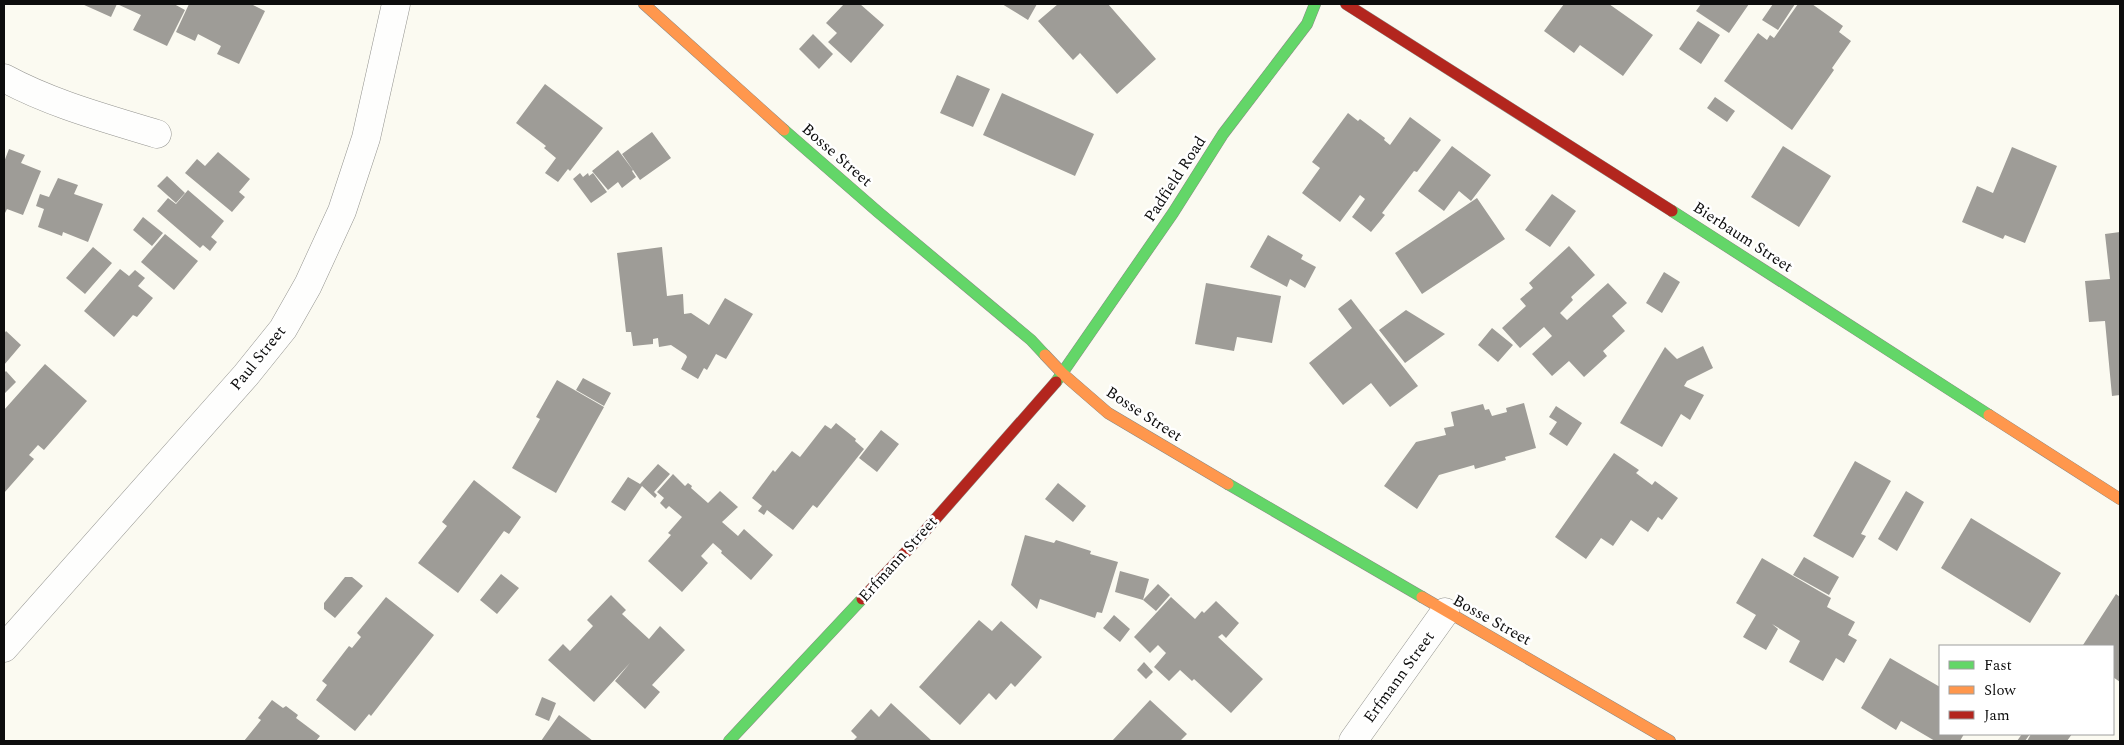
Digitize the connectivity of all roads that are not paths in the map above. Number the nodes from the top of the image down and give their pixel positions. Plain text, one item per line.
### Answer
1 (396, 4) edge
2 (644, 4) edge
3 (1315, 4) edge
4 (1346, 4) edge
5 (4, 78) edge
6 (158, 134) dead end
7 (1063, 374) junction
8 (2120, 499) edge
9 (1445, 612) junction
10 (4, 648) edge
11 (729, 741) edge
12 (1353, 741) edge
13 (1670, 741) edge

1 - 10 street, Paul Street
2 - 7 street, Bosse Street
3 - 7 street, Padfield Road
4 - 8 street, Bierbaum Street
5 - 6 street
7 - 9 street, Bosse Street
7 - 11 street, Erfmann Street
9 - 12 street, Erfmann Street
9 - 13 street, Bosse Street

